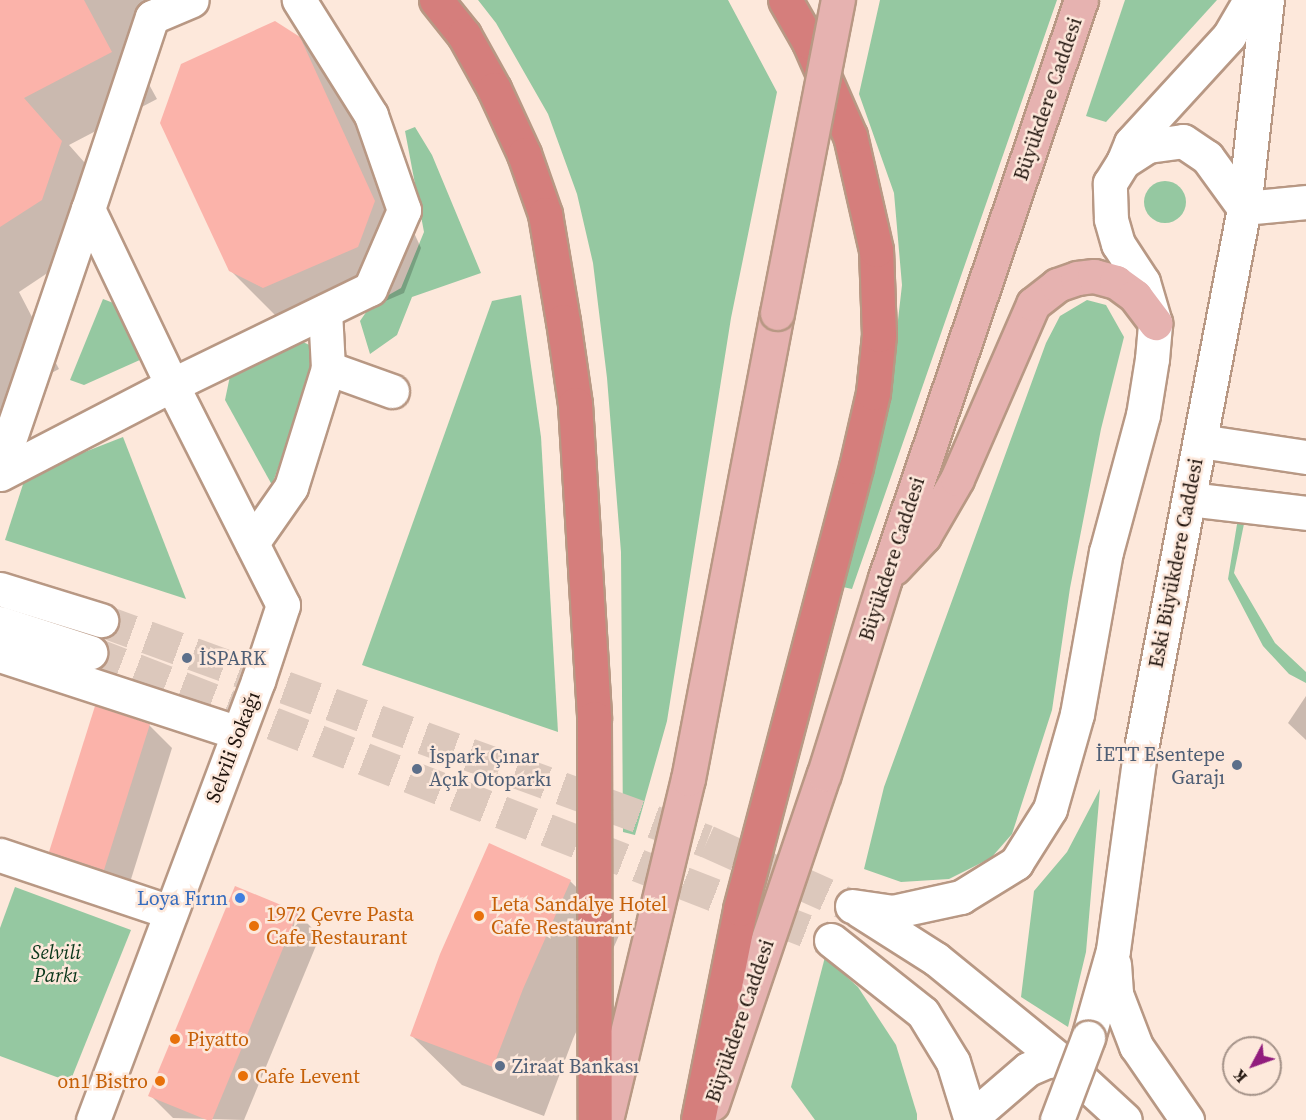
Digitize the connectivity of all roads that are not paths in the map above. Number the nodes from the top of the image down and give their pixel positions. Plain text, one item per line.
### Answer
1 (192, 0) edge
2 (298, 0) edge
3 (436, 0) edge
4 (785, 0) edge
5 (838, 0) edge
6 (1081, 0) edge
7 (1250, 0) edge
8 (1267, 0) edge
9 (1123, 162) junction
10 (1306, 202) edge
11 (1244, 208) junction
12 (88, 209) junction
13 (325, 311) junction
14 (1155, 324) junction
15 (328, 368) junction
16 (172, 385) junction
17 (392, 392) dead end
18 (1200, 441) junction
19 (1306, 457) edge
20 (0, 467) edge
21 (0, 474) edge
22 (1189, 499) junction
23 (1306, 513) edge
24 (252, 543) junction
25 (885, 578) junction
26 (0, 588) edge
27 (101, 620) tunnel mouth
28 (0, 623) edge
29 (90, 652) tunnel mouth
30 (0, 655) edge
31 (238, 733) junction
32 (0, 855) edge
33 (171, 912) junction
34 (831, 940) tunnel mouth
35 (1113, 951) junction
36 (1060, 1060) junction
37 (971, 1119) edge
38 (93, 1120) edge
39 (596, 1120) edge
40 (606, 1120) edge
41 (698, 1120) edge
42 (707, 1120) edge
43 (1057, 1120) edge
44 (1125, 1120) edge
45 (1187, 1120) edge

1 - 12 street
2 - 13 street
3 - 39 highway
4 - 41 highway
5 - 40 main road, bridge
6 - 25 main road, Büyükdere Caddesi
7 - 9 street
8 - 11 street, Eski Büyükdere Caddesi
9 - 11 street
9 - 14 street
10 - 11 street
11 - 18 street, Eski Büyükdere Caddesi
12 - 16 street, Selvili Sokağı
12 - 20 street
13 - 15 street
13 - 16 street
14 - 25 main road
14 - 36 street
15 - 17 street
15 - 24 street
16 - 21 street
16 - 24 street, Selvili Sokağı
18 - 19 street
18 - 22 street, Eski Büyükdere Caddesi
22 - 23 street
22 - 35 street, Eski Büyükdere Caddesi
24 - 31 street, Selvili Sokağı
25 - 42 main road, Büyükdere Caddesi
26 - 27 street
28 - 29 street
30 - 31 street
31 - 33 street, Selvili Sokağı
32 - 33 street
33 - 38 street, Selvili Sokağı
34 - 37 street
35 - 43 street, Eski Büyükdere Caddesi, bridge
35 - 45 street
36 - 37 street
36 - 44 street

